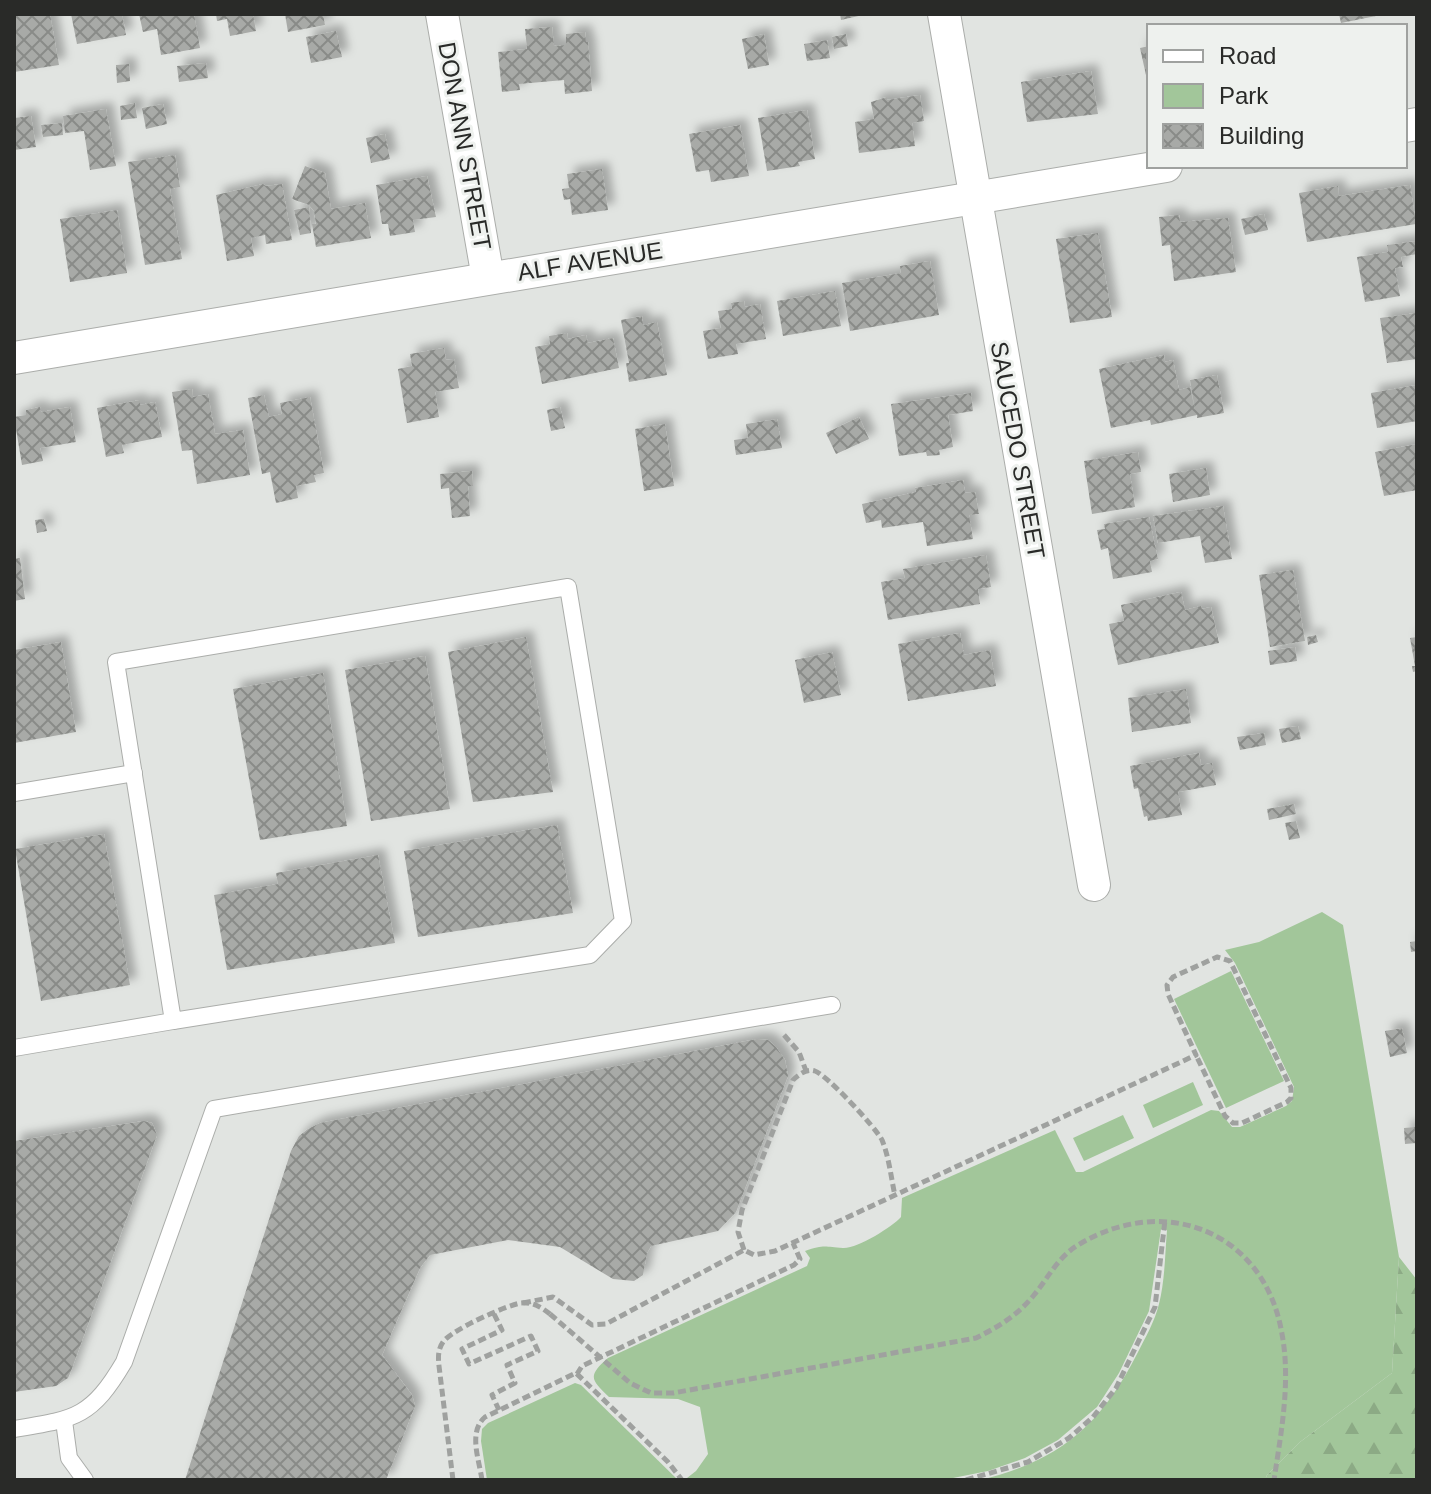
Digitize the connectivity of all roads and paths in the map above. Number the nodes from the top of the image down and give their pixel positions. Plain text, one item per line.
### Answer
1 (442, 14) edge
2 (944, 14) edge
3 (1154, 168) edge
4 (974, 198) junction
5 (488, 278) junction
6 (14, 358) edge
7 (134, 773) junction
8 (14, 793) edge
9 (1094, 885) dead end
10 (832, 1005) dead end
11 (755, 1018) junction
12 (173, 1021) junction
13 (14, 1048) edge
14 (1194, 1056) junction
15 (806, 1071) junction
16 (898, 1194) junction
17 (1165, 1220) junction
18 (793, 1243) junction
19 (744, 1250) junction
20 (523, 1303) junction
21 (494, 1314) junction
22 (577, 1374) junction
23 (499, 1410) junction
24 (64, 1421) junction
25 (14, 1429) edge
26 (85, 1480) edge
27 (453, 1480) edge
28 (482, 1480) edge
29 (682, 1480) edge
30 (966, 1480) edge
31 (1274, 1480) edge

1 - 5 street, DON ANN STREET
2 - 4 street, SAUCEDO STREET
3 - 4 street, ALF AVENUE
4 - 5 street, ALF AVENUE
4 - 9 street, SAUCEDO STREET
5 - 6 street, ALF AVENUE
7 - 8 lane
7 - 12 lane
7 - 12 lane
10 - 11 lane
11 - 15 path
11 - 24 lane
12 - 13 lane
14 - 14 path
14 - 16 path
15 - 16 path
15 - 19 path
16 - 18 path
17 - 20 path, bridge
17 - 30 path, bridge
17 - 31 path, bridge
18 - 19 path
18 - 22 path
19 - 20 path
20 - 21 path
21 - 23 path
21 - 27 path
22 - 23 path
22 - 29 path
23 - 28 path
24 - 25 lane
24 - 26 lane

